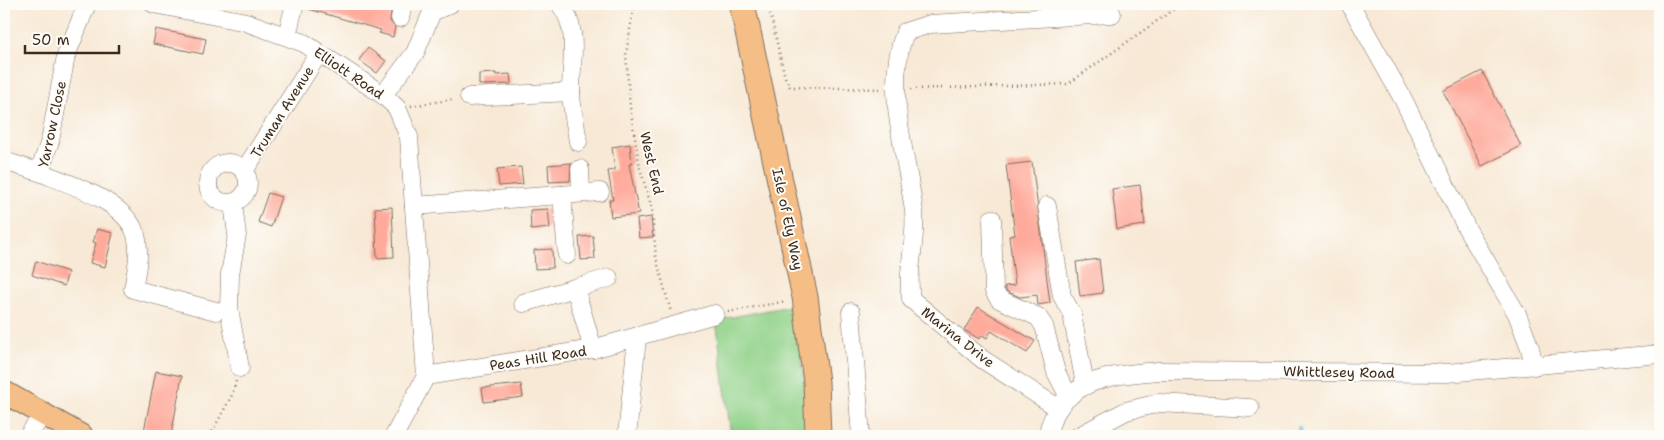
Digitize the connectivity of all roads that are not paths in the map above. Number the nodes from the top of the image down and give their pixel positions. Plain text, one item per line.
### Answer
1 (87, 4) edge
2 (161, 4) edge
3 (295, 4) edge
4 (450, 4) edge
5 (560, 4) edge
6 (742, 4) edge
7 (1350, 4) edge
8 (1112, 14) dead end
9 (287, 35) junction
10 (319, 53) junction
11 (571, 92) junction
12 (382, 94) junction
13 (469, 97) road end
14 (578, 142) dead end
15 (4, 161) edge
16 (580, 170) dead end
17 (244, 171) junction
18 (39, 172) junction
19 (600, 192) dead end
20 (581, 193) junction
21 (562, 195) junction
22 (233, 203) junction
23 (414, 206) junction
24 (1048, 206) dead end
25 (992, 218) dead end
26 (567, 256) dead end
27 (609, 278) dead end
28 (575, 288) junction
29 (523, 303) dead end
30 (216, 311) dead end
31 (850, 312) dead end
32 (715, 314) road end
33 (638, 338) junction
34 (593, 349) junction
35 (1660, 354) edge
36 (1534, 366) junction
37 (240, 368) road end
38 (426, 376) junction
39 (1085, 385) junction
40 (4, 392) edge
41 (1063, 402) junction
42 (1250, 408) dead end
43 (43, 414) junction
44 (28, 436) edge
45 (82, 436) edge
46 (394, 436) edge
47 (627, 436) edge
48 (818, 436) edge
49 (861, 436) edge
50 (1047, 436) edge
51 (1079, 436) edge

1 - 18 street, Yarrow Close
2 - 9 street, Elliott Road
3 - 9 street
4 - 12 street
5 - 11 street
6 - 48 highway, Isle of Ely Way
7 - 36 street
8 - 41 street, Marina Drive
9 - 10 street, Elliott Road
10 - 12 street, Elliott Road
10 - 17 street, Truman Avenue
11 - 13 street
11 - 14 street
12 - 23 street, Elliott Road
15 - 18 street
16 - 20 street
17 - 22 street, Truman Avenue
17 - 22 street, Truman Avenue
18 - 30 street, Yarrow Close
19 - 20 street
20 - 21 street
21 - 23 street
21 - 26 street
22 - 37 street
23 - 38 street, Elliott Road
24 - 39 street
25 - 41 street
27 - 28 street
28 - 29 street
28 - 34 street
31 - 49 street
32 - 33 street, Peas Hill Road
33 - 34 street, Peas Hill Road
33 - 47 street
34 - 38 street, Peas Hill Road
35 - 36 street, Whittlesey Road
36 - 39 street, Whittlesey Road
38 - 46 street
39 - 41 street, Whittlesey Road
40 - 43 main road
41 - 50 street, Whittlesey Road
42 - 51 street
43 - 44 street
43 - 45 main road

